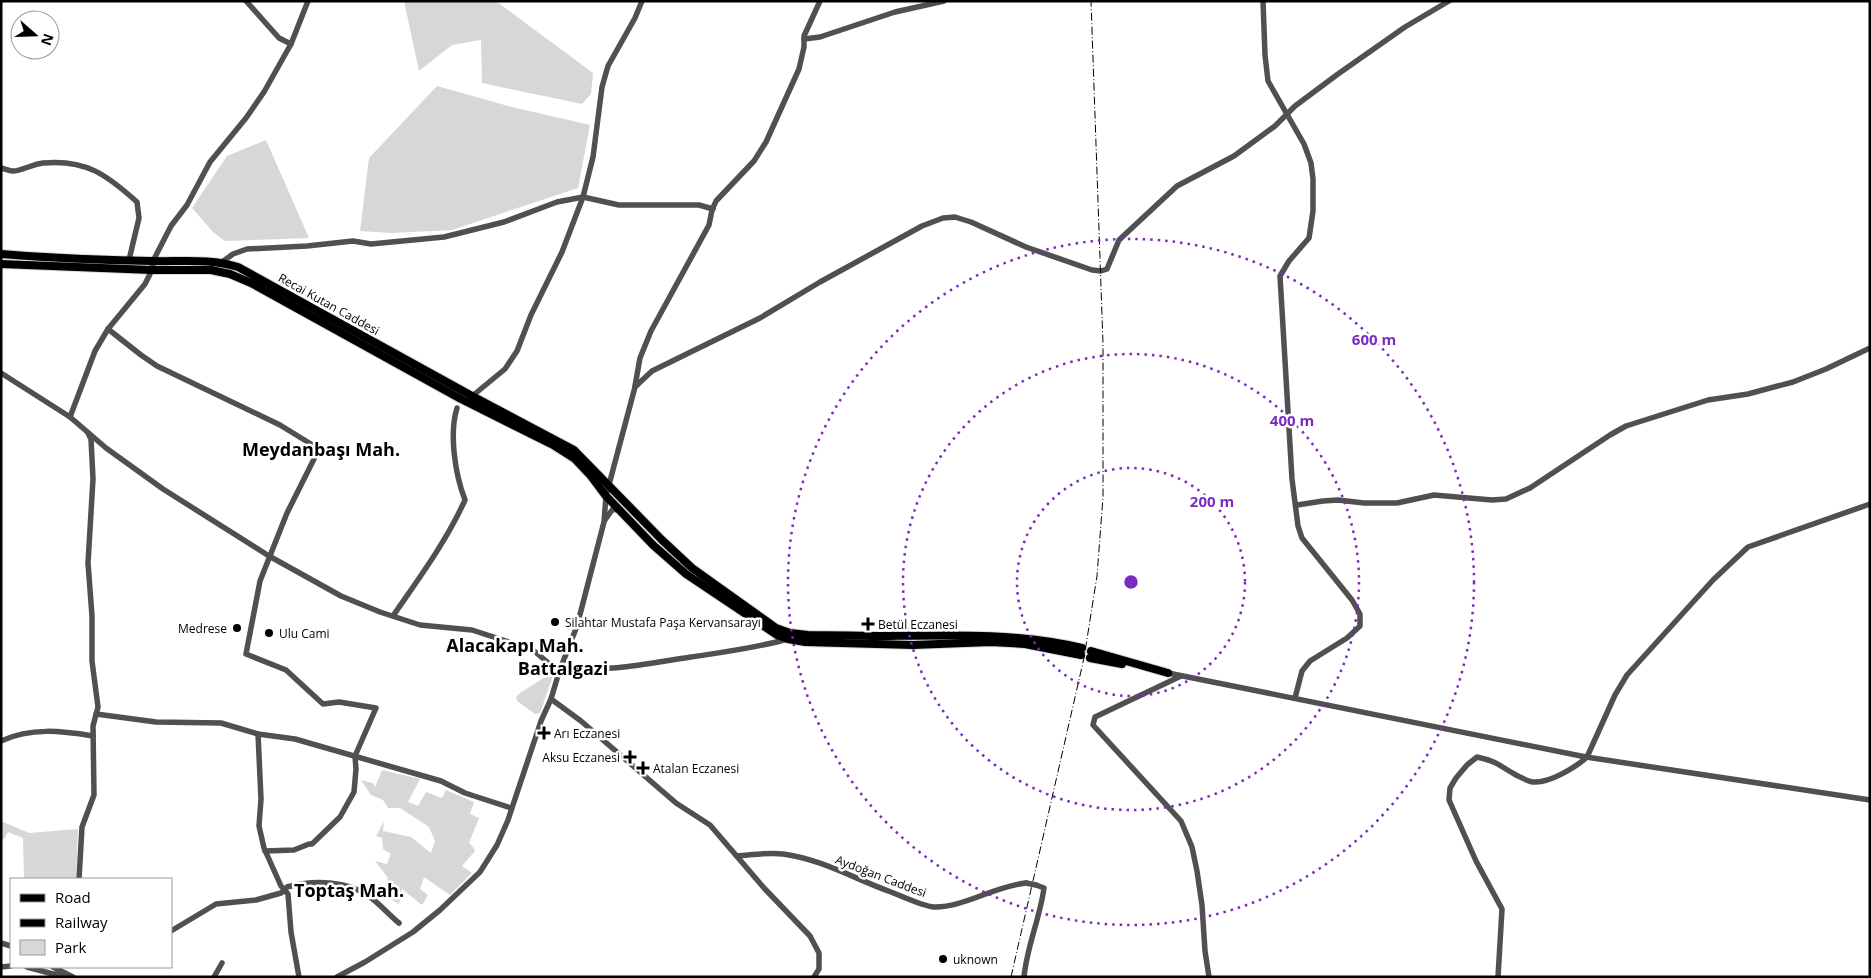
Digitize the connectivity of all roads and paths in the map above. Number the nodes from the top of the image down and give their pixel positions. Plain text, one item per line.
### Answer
1 (246, 1) edge
2 (308, 1) edge
3 (642, 1) edge
4 (820, 1) edge
5 (944, 1) edge
6 (1263, 1) edge
7 (1449, 1) edge
8 (804, 39) junction
9 (291, 44) junction
10 (1287, 114) junction
11 (1, 168) edge
12 (583, 196) junction
13 (712, 209) junction
14 (1, 254) edge
15 (129, 260) junction
16 (152, 262) junction
17 (222, 262) junction
18 (1, 264) edge
19 (152, 270) junction
20 (108, 329) junction
21 (1870, 348) edge
22 (1, 373) edge
23 (635, 387) junction
24 (472, 396) junction
25 (460, 404) junction
26 (70, 417) junction
27 (88, 432) junction
28 (609, 486) junction
29 (606, 496) junction
30 (1870, 504) edge
31 (1296, 505) junction
32 (619, 509) junction
33 (604, 522) junction
34 (270, 556) junction
35 (392, 616) junction
36 (789, 636) junction
37 (1082, 652) dead end
38 (1090, 654) dead end
39 (559, 672) junction
40 (1168, 673) joint
41 (1181, 676) junction
42 (1295, 698) junction
43 (552, 699) junction
44 (96, 714) junction
45 (258, 734) junction
46 (94, 736) junction
47 (1, 741) edge
48 (355, 756) junction
49 (1588, 758) junction
50 (1870, 800) edge
51 (511, 808) junction
52 (265, 851) junction
53 (737, 856) junction
54 (79, 878) edge
55 (285, 890) junction
56 (399, 923) dead end
57 (172, 930) edge
58 (222, 963) dead end
59 (31, 968) edge
60 (63, 972) edge
61 (73, 977) edge
62 (214, 977) edge
63 (299, 977) edge
64 (337, 977) edge
65 (814, 977) edge
66 (1024, 977) edge
67 (1209, 977) edge
68 (1498, 977) edge

1 - 9 street
2 - 9 street
3 - 12 street
4 - 8 street
5 - 8 street
6 - 10 street
7 - 10 street
8 - 13 street
9 - 16 street
10 - 23 street
10 - 31 street
11 - 15 street
12 - 13 street
12 - 17 street
12 - 24 street
13 - 23 street
14 - 15 main road, Recai Kutan Caddesi
15 - 16 main road, Recai Kutan Caddesi
16 - 17 main road, Recai Kutan Caddesi
16 - 19 street
17 - 24 main road, Recai Kutan Caddesi
18 - 19 main road, Recai Kutan Caddesi
19 - 20 street
19 - 25 main road, Recai Kutan Caddesi
20 - 26 street
20 - 34 street
21 - 31 street
22 - 26 street
23 - 28 street
24 - 25 street
24 - 28 main road, Recai Kutan Caddesi
25 - 29 main road, Recai Kutan Caddesi
25 - 35 street
26 - 27 street
27 - 34 street
27 - 44 street
28 - 29 street
28 - 36 main road, Recai Kutan Caddesi
29 - 32 main road, Recai Kutan Caddesi
29 - 33 street
30 - 49 street
31 - 42 street
32 - 33 street
32 - 36 main road, Recai Kutan Caddesi
33 - 39 street
34 - 35 street
34 - 48 street
35 - 39 street
36 - 37 main road
36 - 39 street
38 - 40 main road
39 - 43 street
40 - 41 street
41 - 42 street
41 - 67 street
42 - 49 street
43 - 51 street
43 - 53 street
44 - 45 street
44 - 46 street
45 - 48 street
45 - 52 street
46 - 47 street
46 - 54 street
48 - 51 street
48 - 52 street
49 - 50 street
49 - 68 street
51 - 64 street
52 - 55 street
53 - 65 street
53 - 66 street, Aydoğan Caddesi, bridge
55 - 56 street
55 - 57 street
55 - 63 street
58 - 62 street
59 - 60 street
60 - 61 street

